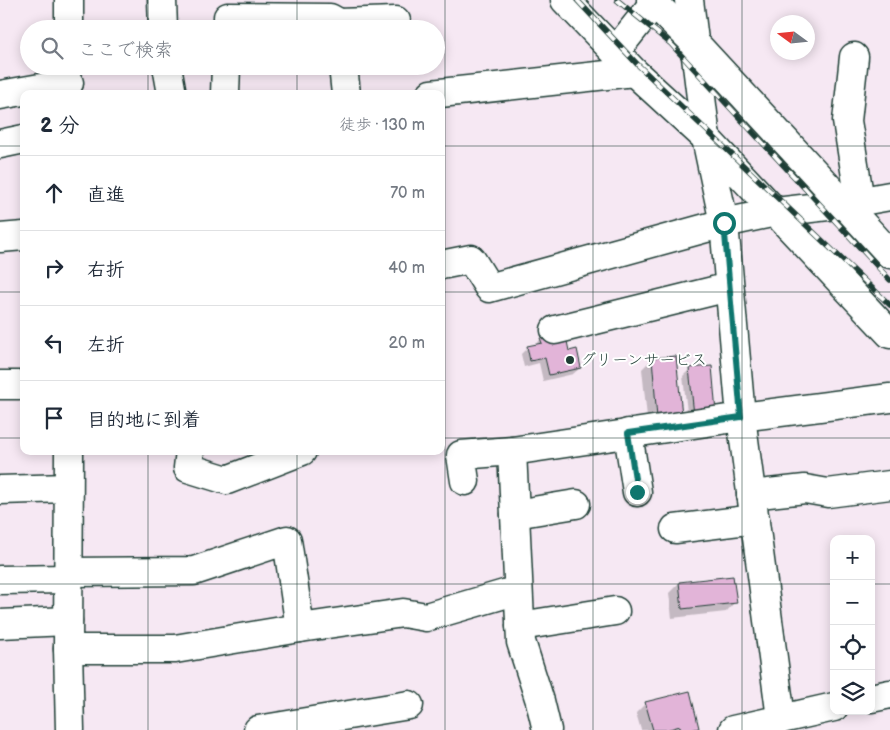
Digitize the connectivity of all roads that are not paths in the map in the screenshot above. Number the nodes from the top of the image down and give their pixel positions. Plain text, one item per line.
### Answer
1 (70, 0) edge
2 (162, 0) edge
3 (566, 0) edge
4 (689, 0) edge
5 (652, 1) edge
6 (69, 20) edge
7 (163, 20) edge
8 (228, 20) edge
9 (332, 20) edge
10 (694, 42) junction
11 (615, 52) junction
12 (854, 57) dead end
13 (634, 72) junction
14 (169, 75) edge
15 (226, 75) edge
16 (344, 75) edge
17 (69, 81) edge
18 (25, 90) edge
19 (171, 90) edge
20 (225, 90) edge
21 (346, 90) edge
22 (20, 91) edge
23 (445, 92) edge
24 (0, 95) edge
25 (706, 138) junction
26 (20, 141) edge
27 (0, 144) edge
28 (890, 196) edge
29 (852, 202) junction
30 (776, 212) junction
31 (724, 223) junction
32 (20, 236) edge
33 (0, 238) edge
34 (890, 254) edge
35 (445, 264) edge
36 (730, 287) junction
37 (555, 330) dead end
38 (890, 334) edge
39 (0, 385) edge
40 (20, 385) edge
41 (890, 398) edge
42 (741, 417) junction
43 (628, 433) junction
44 (512, 451) junction
45 (69, 455) edge
46 (190, 455) edge
47 (283, 455) edge
48 (260, 460) edge
49 (465, 481) dead end
50 (890, 485) edge
51 (68, 488) junction
52 (0, 490) edge
53 (637, 492) dead end
54 (576, 504) dead end
55 (753, 507) junction
56 (515, 514) junction
57 (675, 529) dead end
58 (68, 576) junction
59 (0, 580) edge
60 (518, 590) junction
61 (615, 611) dead end
62 (68, 621) junction
63 (0, 624) edge
64 (520, 626) junction
65 (300, 628) junction
66 (68, 649) junction
67 (890, 694) edge
68 (875, 697) edge
69 (409, 704) dead end
70 (830, 707) edge
71 (781, 718) junction
72 (373, 720) edge
73 (70, 730) edge
74 (258, 730) edge
75 (547, 730) edge
76 (733, 730) edge

1 - 6 street
2 - 7 street
3 - 11 street
4 - 10 street
5 - 10 street
5 - 11 street
8 - 9 street
10 - 25 street
10 - 29 street
11 - 13 street
12 - 29 street
13 - 23 street
13 - 25 street
14 - 19 street
15 - 20 street
16 - 21 street
17 - 18 street
22 - 24 street
25 - 30 street
25 - 31 street
26 - 27 street
28 - 29 street
29 - 30 street
29 - 34 street
30 - 31 street
30 - 38 street
31 - 35 street
31 - 36 street
32 - 33 street
36 - 37 street
36 - 42 street
39 - 40 street
41 - 42 street
42 - 43 street
42 - 55 street
43 - 44 street
43 - 53 street
44 - 49 street
44 - 56 street
45 - 51 street
46 - 48 street
47 - 48 street
50 - 55 street
51 - 52 street
51 - 58 street
54 - 56 street
55 - 57 street
55 - 71 street
56 - 60 street
58 - 59 street
58 - 62 street
58 - 65 street
60 - 64 street
60 - 65 street
61 - 64 street
62 - 63 street
62 - 66 street
64 - 75 street
65 - 66 street
66 - 73 street
67 - 68 street
69 - 72 street
70 - 71 street
71 - 76 street
72 - 74 street

